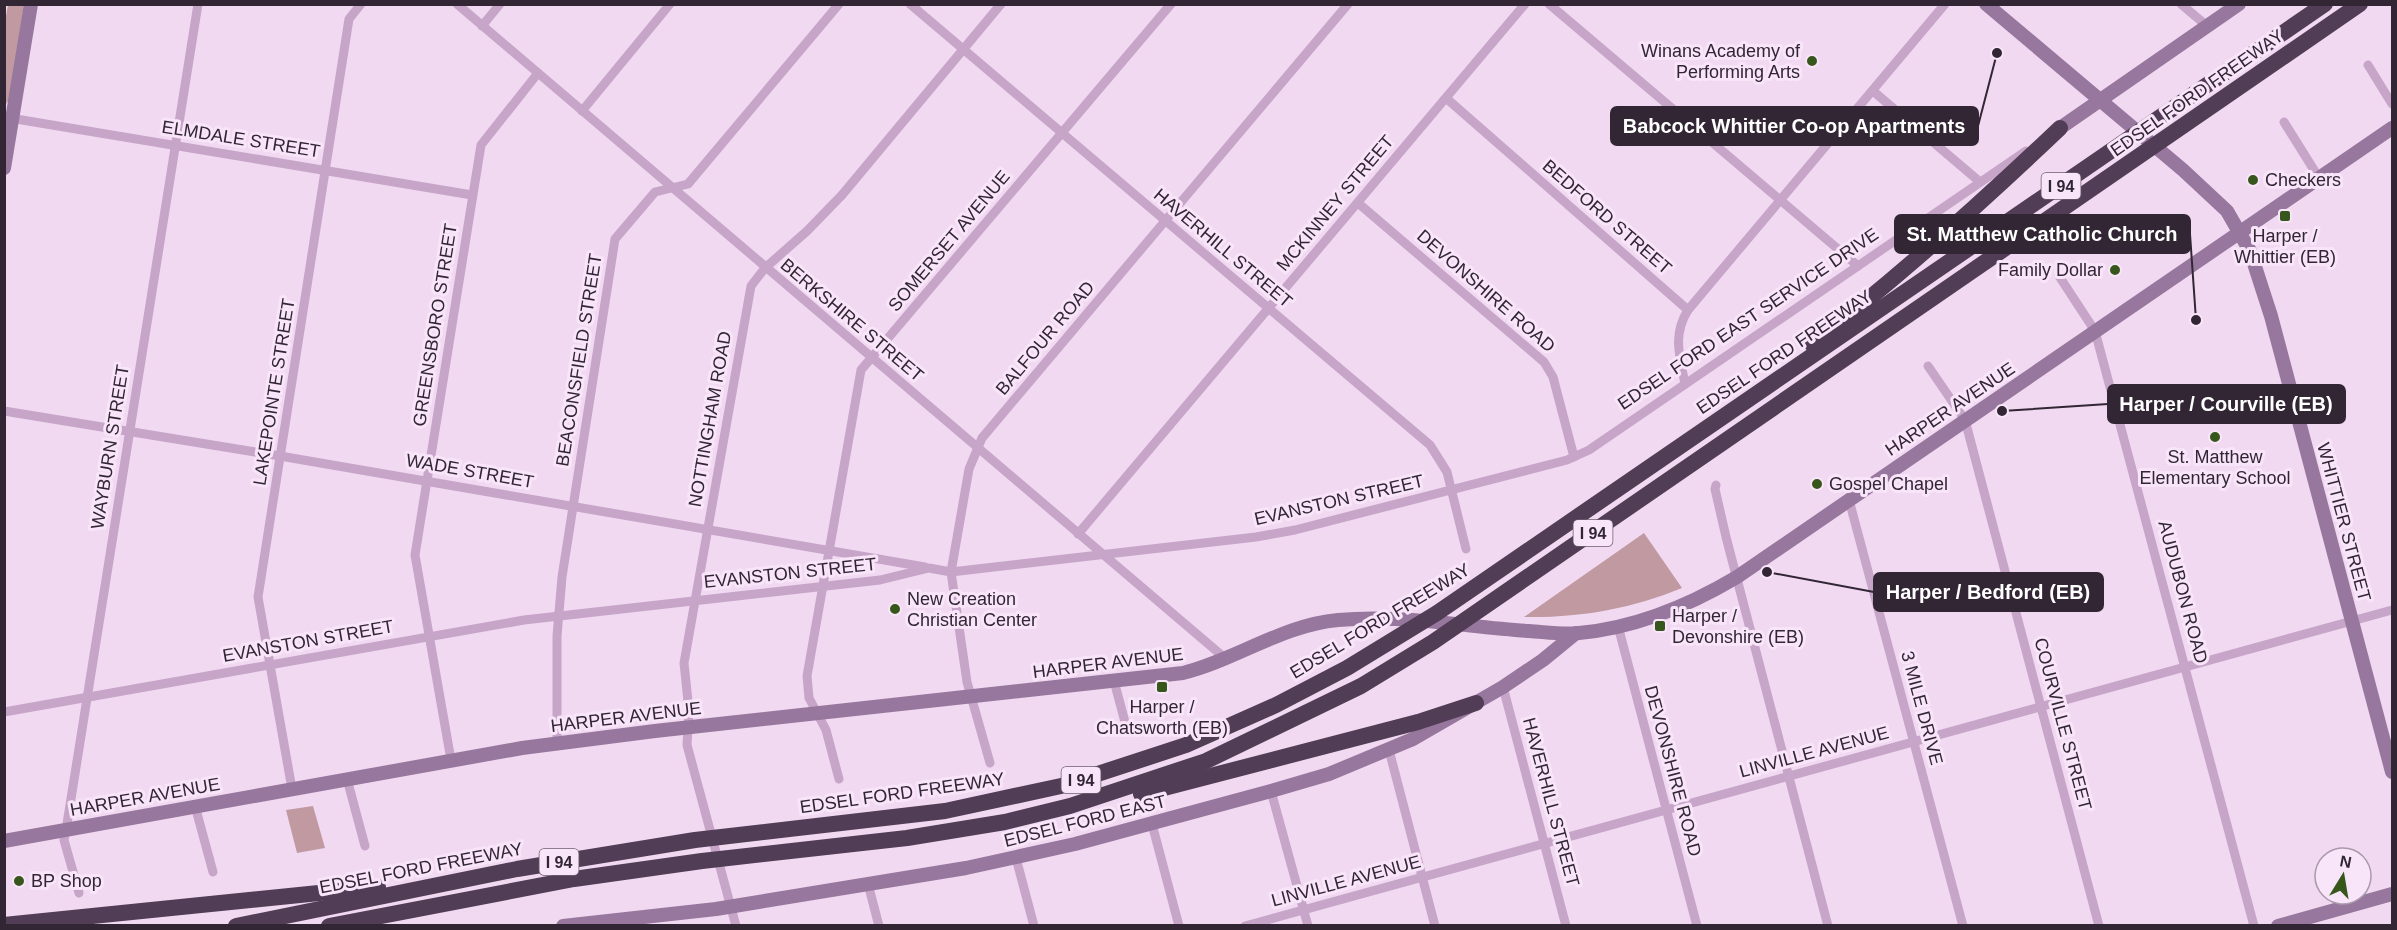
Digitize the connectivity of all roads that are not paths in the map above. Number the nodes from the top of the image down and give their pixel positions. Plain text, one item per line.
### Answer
1 (31, 4) edge
2 (198, 4) edge
3 (361, 4) edge
4 (457, 4) edge
5 (500, 4) edge
6 (670, 4) edge
7 (839, 4) edge
8 (910, 4) edge
9 (1001, 4) edge
10 (1171, 4) edge
11 (1348, 4) edge
12 (1525, 4) edge
13 (1549, 4) edge
14 (1946, 4) edge
15 (1986, 4) edge
16 (2181, 4) edge
17 (2239, 4) edge
18 (2325, 4) edge
19 (2360, 4) edge
20 (482, 26) junction
21 (2207, 26) junction
22 (963, 49) junction
23 (2368, 65) dead end
24 (538, 73) junction
25 (1873, 91) junction
26 (1446, 98) junction
27 (2392, 104) edge
28 (2106, 105) junction
29 (582, 111) junction
30 (9, 118) edge
31 (2284, 122) dead end
32 (2060, 128) junction
33 (2392, 128) edge
34 (1062, 133) junction
35 (176, 145) junction
36 (4, 168) edge
37 (326, 170) junction
38 (2319, 178) junction
39 (1980, 182) junction
40 (671, 188) junction
41 (472, 195) junction
42 (1780, 200) junction
43 (1358, 203) junction
44 (1165, 221) junction
45 (2239, 232) junction
46 (1858, 266) junction
47 (765, 268) junction
48 (2059, 276) dead end
49 (1269, 308) junction
50 (1688, 310) junction
51 (2095, 331) junction
52 (872, 359) junction
53 (1928, 366) dead end
54 (1797, 367) junction
55 (1685, 384) junction
56 (4, 411) edge
57 (1965, 420) junction
58 (130, 431) junction
59 (977, 448) junction
60 (280, 456) junction
61 (1574, 458) junction
62 (426, 481) junction
63 (1716, 485) dead end
64 (1452, 489) junction
65 (1849, 500) junction
66 (573, 506) junction
67 (708, 529) junction
68 (1078, 534) junction
69 (1466, 549) dead end
70 (829, 550) junction
71 (1103, 555) junction
72 (929, 568) junction
73 (951, 572) junction
74 (1737, 577) junction
75 (823, 586) junction
76 (695, 600) junction
77 (2392, 610) edge
78 (559, 616) junction
79 (2352, 621) junction
80 (1618, 626) junction
81 (1576, 633) junction
82 (429, 636) junction
83 (1226, 659) junction
84 (270, 664) junction
85 (2186, 667) junction
86 (1114, 681) junction
87 (1503, 687) junction
88 (87, 697) junction
89 (972, 697) junction
90 (1476, 703) junction
91 (2041, 707) junction
92 (4, 712) edge
93 (816, 714) junction
94 (1125, 722) dead end
95 (687, 728) junction
96 (1914, 742) junction
97 (557, 743) junction
98 (1389, 750) junction
99 (451, 760) junction
100 (990, 762) dead end
101 (2392, 772) edge
102 (1789, 776) junction
103 (346, 779) junction
104 (839, 779) dead end
105 (292, 789) junction
106 (1271, 791) junction
107 (195, 806) junction
108 (1070, 806) junction
109 (1667, 810) junction
110 (1152, 824) junction
111 (66, 830) junction
112 (4, 841) edge
113 (1544, 843) junction
114 (365, 846) dead end
115 (1016, 858) junction
116 (213, 872) dead end
117 (1422, 877) junction
118 (868, 884) junction
119 (424, 886) junction
120 (79, 893) dead end
121 (2392, 894) edge
122 (730, 900) junction
123 (1304, 910) junction
124 (360, 922) edge
125 (603, 923) edge
126 (4, 926) edge
127 (236, 926) edge
128 (328, 926) edge
129 (563, 926) edge
130 (736, 926) edge
131 (879, 926) edge
132 (1034, 926) edge
133 (1179, 926) edge
134 (1245, 926) edge
135 (1308, 926) edge
136 (1435, 926) edge
137 (1566, 926) edge
138 (1697, 926) edge
139 (1828, 926) edge
140 (1963, 926) edge
141 (2099, 926) edge
142 (2254, 926) edge
143 (2278, 926) edge

1 - 30 main road
2 - 35 street, WAYBURN STREET
3 - 37 street, LAKEPOINTE STREET
4 - 20 street, BERKSHIRE STREET
5 - 20 street
6 - 29 street
7 - 40 street, BEACONSFIELD STREET
8 - 22 street, HAVERHILL STREET
9 - 22 street, NOTTINGHAM ROAD
10 - 34 street, SOMERSET AVENUE
11 - 44 street, BALFOUR ROAD
12 - 26 street, MCKINNEY STREET
13 - 42 street
14 - 25 street
15 - 28 main road, WHITTIER STREET
16 - 21 street
17 - 21 main road, EDSEL FORD EAST SERVICE DRIVE
18 - 54 highway, EDSEL FORD FREEWAY / I 94
19 - 108 highway, EDSEL FORD FREEWAY / I 94
20 - 24 street, BERKSHIRE STREET
21 - 28 main road, EDSEL FORD EAST SERVICE DRIVE
22 - 34 street, HAVERHILL STREET
22 - 47 street, NOTTINGHAM ROAD
23 - 27 street
24 - 29 street, BERKSHIRE STREET
24 - 41 street, GREENSBORO STREET
25 - 39 street
25 - 42 street
26 - 43 street, MCKINNEY STREET
26 - 50 street, BEDFORD STREET
28 - 32 main road, EDSEL FORD EAST SERVICE DRIVE
28 - 45 main road, WHITTIER STREET
29 - 40 street, BERKSHIRE STREET
30 - 35 street, ELMDALE STREET
30 - 36 main road
31 - 38 street
32 - 39 street, EDSEL FORD EAST SERVICE DRIVE
32 - 54 highway
33 - 38 main road, HARPER AVENUE
34 - 44 street, HAVERHILL STREET
34 - 52 street, SOMERSET AVENUE
35 - 37 street, ELMDALE STREET
35 - 58 street, WAYBURN STREET
37 - 41 street, ELMDALE STREET
37 - 60 street, LAKEPOINTE STREET
38 - 45 main road, HARPER AVENUE
39 - 46 street, EDSEL FORD EAST SERVICE DRIVE
40 - 47 street, BERKSHIRE STREET
40 - 66 street, BEACONSFIELD STREET
41 - 62 street, GREENSBORO STREET
42 - 46 street
42 - 50 street
43 - 49 street, MCKINNEY STREET
43 - 61 street, DEVONSHIRE ROAD
44 - 49 street, HAVERHILL STREET
44 - 59 street, BALFOUR ROAD
45 - 51 main road, HARPER AVENUE
45 - 79 main road, WHITTIER STREET
46 - 55 street, EDSEL FORD EAST SERVICE DRIVE
47 - 52 street, BERKSHIRE STREET
47 - 67 street, NOTTINGHAM ROAD
48 - 51 street, AUDUBON ROAD
49 - 64 street, HAVERHILL STREET
49 - 68 street, MCKINNEY STREET
50 - 55 street
51 - 57 main road, HARPER AVENUE
51 - 85 street, AUDUBON ROAD
52 - 59 street, BERKSHIRE STREET
52 - 70 street, SOMERSET AVENUE
53 - 57 street, COURVILLE STREET
54 - 119 highway, EDSEL FORD FREEWAY / I 94
55 - 61 street, EDSEL FORD EAST SERVICE DRIVE
56 - 58 street, WADE STREET
57 - 65 main road, HARPER AVENUE
57 - 91 street, COURVILLE STREET
58 - 60 street, WADE STREET
58 - 88 street, WAYBURN STREET
59 - 68 street, BERKSHIRE STREET
59 - 73 street, BALFOUR ROAD
60 - 62 street, WADE STREET
60 - 84 street, LAKEPOINTE STREET
61 - 64 street, EVANSTON STREET
62 - 66 street, WADE STREET
62 - 82 street, GREENSBORO STREET
63 - 74 street
64 - 69 street, HAVERHILL STREET
64 - 71 street, EVANSTON STREET
65 - 74 main road, HARPER AVENUE
65 - 96 street, 3 MILE DRIVE
66 - 67 street, WADE STREET
66 - 78 street, BEACONSFIELD STREET
67 - 70 street, WADE STREET
67 - 76 street, NOTTINGHAM ROAD
68 - 71 street, BERKSHIRE STREET
70 - 72 street, WADE STREET
70 - 75 street, SOMERSET AVENUE
71 - 73 street, EVANSTON STREET
71 - 83 street, BERKSHIRE STREET
72 - 73 street, EVANSTON STREET
72 - 75 street, EVANSTON STREET
73 - 89 street, BALFOUR ROAD
74 - 80 main road, HARPER AVENUE
74 - 102 street
75 - 76 street, EVANSTON STREET
75 - 93 street, SOMERSET AVENUE
76 - 78 street, EVANSTON STREET
76 - 95 street, NOTTINGHAM ROAD
77 - 79 street, LINVILLE AVENUE
78 - 82 street, EVANSTON STREET
78 - 97 street, BEACONSFIELD STREET
79 - 85 street, LINVILLE AVENUE
79 - 101 main road, WHITTIER STREET
80 - 81 main road, HARPER AVENUE
80 - 109 street, DEVONSHIRE ROAD
81 - 83 main road, HARPER AVENUE
81 - 87 main road, EDSEL FORD EAST
82 - 84 street, EVANSTON STREET
82 - 99 street, GREENSBORO STREET
83 - 86 main road, HARPER AVENUE
84 - 88 street, EVANSTON STREET
84 - 105 street, LAKEPOINTE STREET
85 - 91 street, LINVILLE AVENUE
85 - 142 street, AUDUBON ROAD
86 - 89 main road, HARPER AVENUE
86 - 94 street
87 - 90 main road, EDSEL FORD EAST
87 - 113 street, HAVERHILL STREET
88 - 92 street, EVANSTON STREET
88 - 111 street, WAYBURN STREET
89 - 93 main road, HARPER AVENUE
89 - 100 street, BALFOUR ROAD
90 - 98 main road, EDSEL FORD EAST
90 - 108 highway
91 - 96 street, LINVILLE AVENUE
91 - 141 street, COURVILLE STREET
93 - 95 main road, HARPER AVENUE
93 - 104 street, SOMERSET AVENUE
95 - 97 main road, HARPER AVENUE
95 - 122 street, NOTTINGHAM ROAD
96 - 102 street, LINVILLE AVENUE
96 - 140 street, 3 MILE DRIVE
97 - 99 main road, HARPER AVENUE
98 - 106 main road, EDSEL FORD EAST
98 - 117 street
99 - 103 main road, HARPER AVENUE
102 - 109 street, LINVILLE AVENUE
102 - 139 street
103 - 105 main road, HARPER AVENUE
103 - 114 street
105 - 107 main road, HARPER AVENUE
106 - 110 main road, EDSEL FORD EAST
106 - 123 street
107 - 111 main road, HARPER AVENUE
107 - 116 street
108 - 124 highway, EDSEL FORD FREEWAY / I 94
109 - 113 street, LINVILLE AVENUE
109 - 138 street, DEVONSHIRE ROAD
110 - 115 main road, EDSEL FORD EAST
110 - 133 street
111 - 112 main road, HARPER AVENUE
111 - 120 street, WAYBURN STREET
113 - 117 street, LINVILLE AVENUE
113 - 137 street, HAVERHILL STREET
115 - 118 main road, EDSEL FORD EAST
115 - 132 street
117 - 123 street, LINVILLE AVENUE
117 - 136 street
118 - 122 main road, EDSEL FORD EAST
118 - 131 street
119 - 126 highway
119 - 127 highway, EDSEL FORD FREEWAY / I 94
121 - 143 main road
122 - 125 main road, EDSEL FORD EAST
122 - 130 street, NOTTINGHAM ROAD
123 - 134 street, LINVILLE AVENUE
123 - 135 street
124 - 128 highway, EDSEL FORD FREEWAY / I 94
125 - 129 main road, EDSEL FORD EAST

